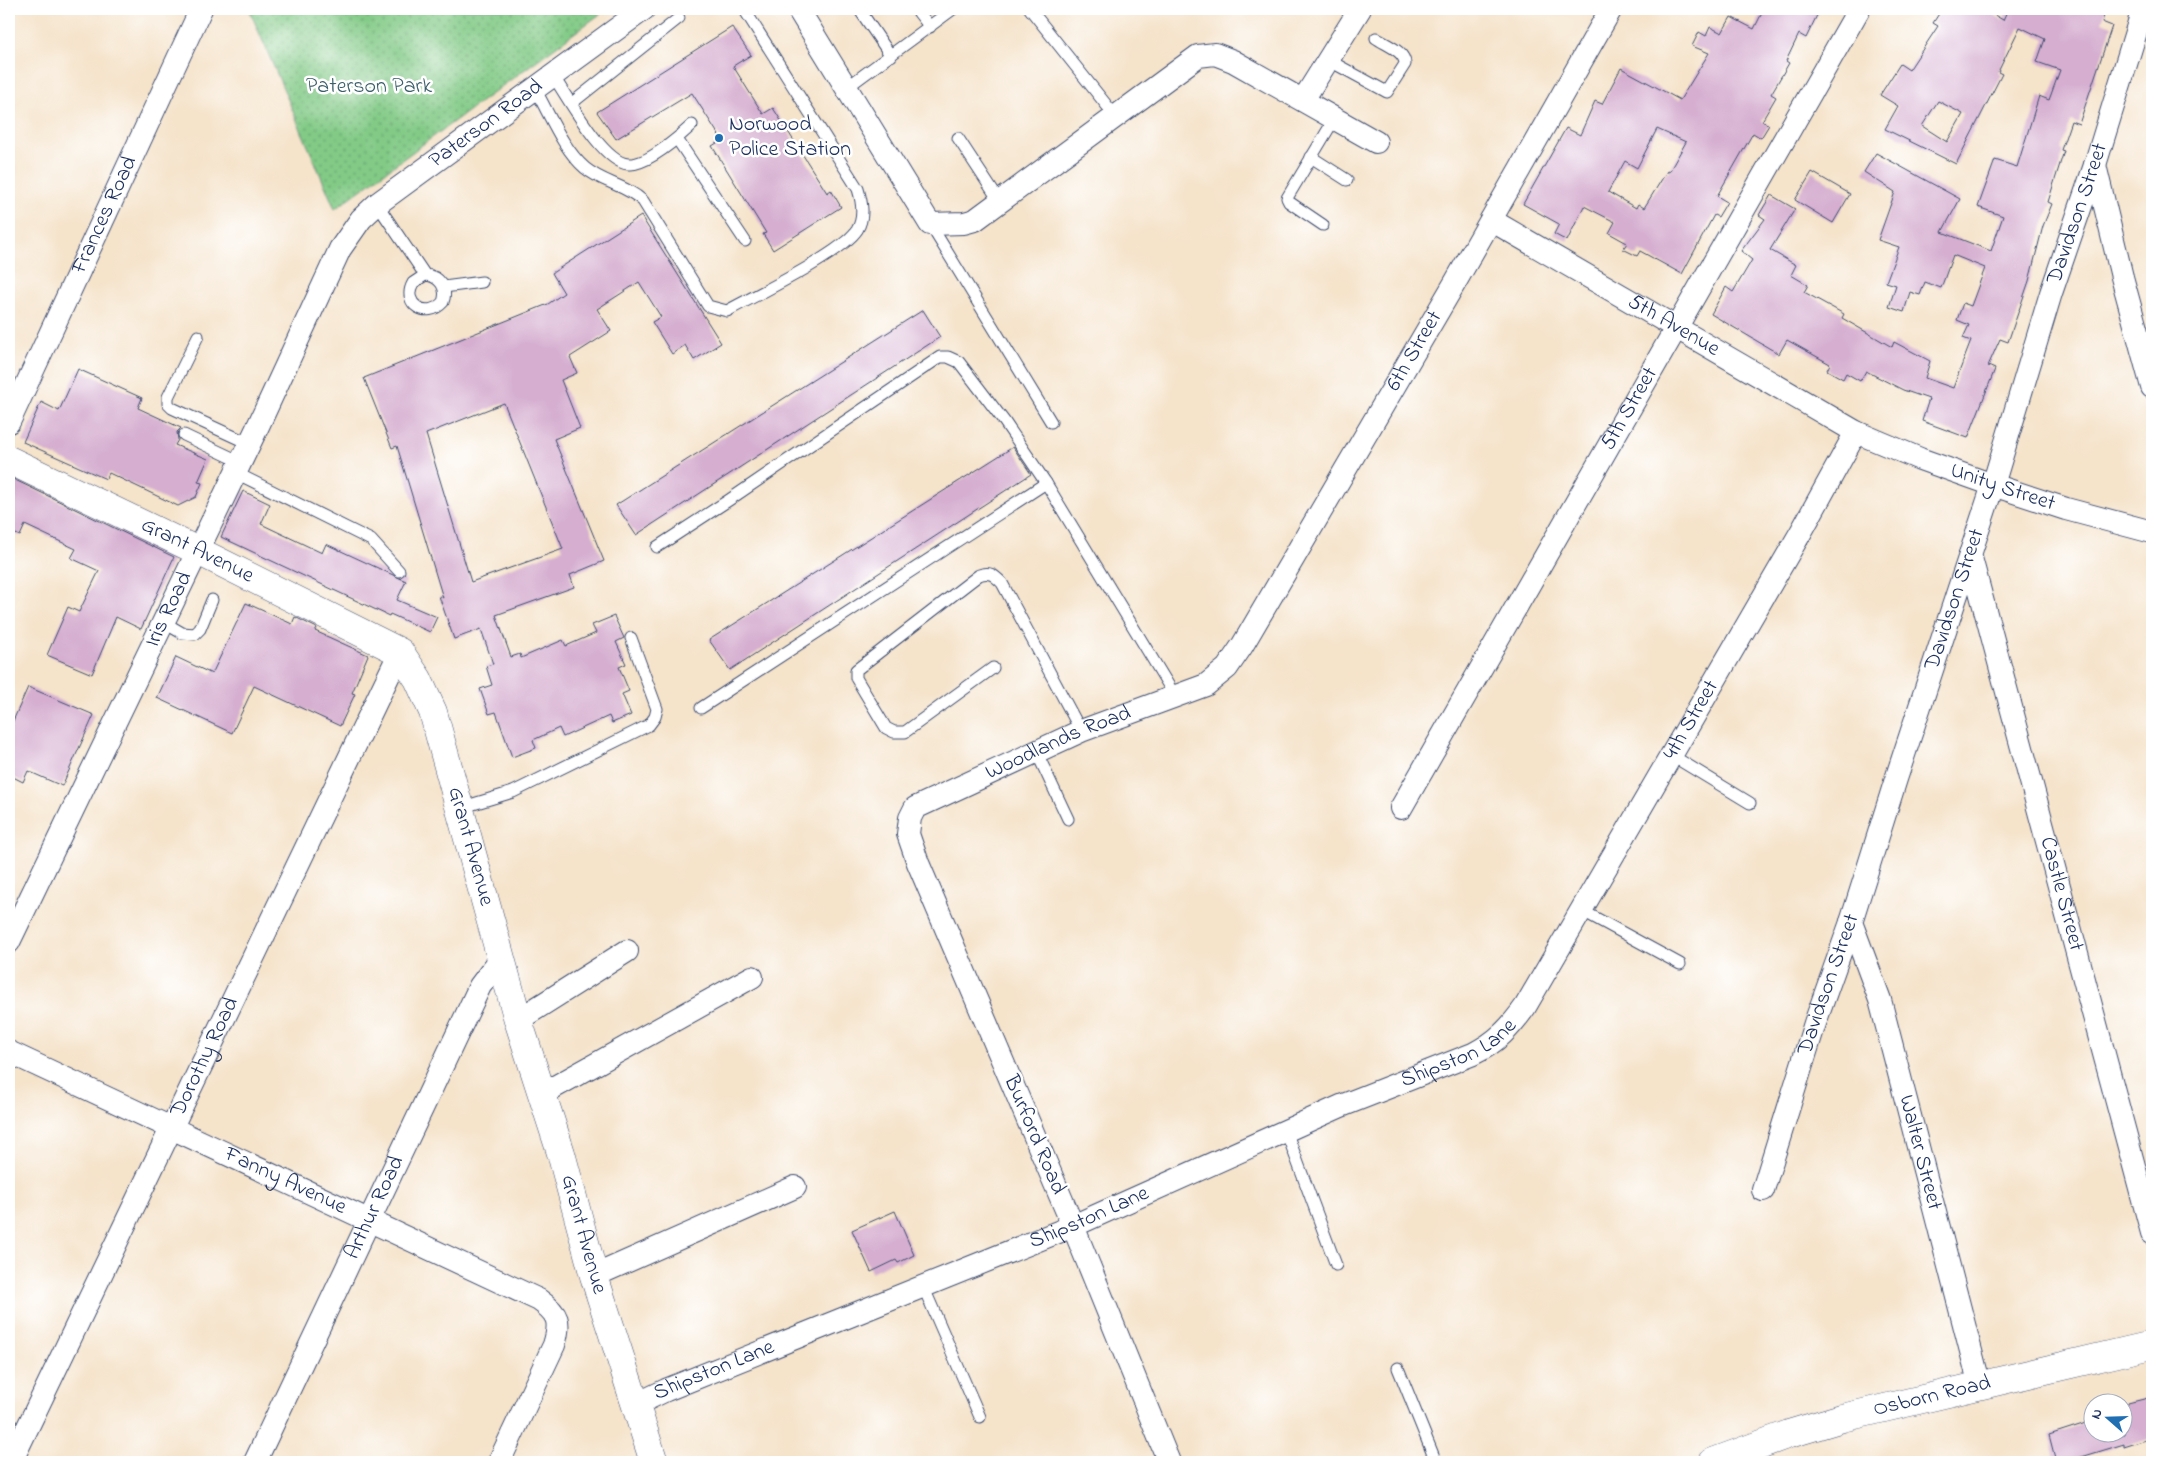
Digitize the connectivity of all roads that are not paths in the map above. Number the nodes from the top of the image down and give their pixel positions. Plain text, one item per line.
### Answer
1 (201, 9) edge
2 (644, 9) edge
3 (744, 9) edge
4 (798, 9) edge
5 (859, 9) edge
6 (916, 9) edge
7 (953, 9) edge
8 (1030, 9) edge
9 (1360, 9) edge
10 (1611, 9) edge
11 (1859, 9) edge
12 (2142, 9) edge
13 (679, 18) dead end
14 (930, 27) junction
15 (1376, 38) dead end
16 (891, 56) junction
17 (1328, 60) junction
18 (544, 82) junction
19 (846, 88) junction
20 (1303, 100) junction
21 (572, 103) junction
22 (1116, 117) junction
23 (1335, 118) junction
24 (692, 125) dead end
25 (958, 138) dead end
26 (677, 139) junction
27 (1376, 142) dead end
28 (1311, 157) junction
29 (2095, 165) junction
30 (1347, 180) dead end
31 (1000, 202) junction
32 (377, 204) junction
33 (1491, 220) junction
34 (930, 224) junction
35 (1323, 225) dead end
36 (745, 241) dead end
37 (340, 249) joint
38 (425, 275) junction
39 (482, 282) dead end
40 (444, 287) junction
41 (1675, 328) junction
42 (198, 336) dead end
43 (2152, 386) edge
44 (10, 415) edge
45 (1051, 422) dead end
46 (1856, 432) junction
47 (184, 435) dead end
48 (242, 459) junction
49 (9, 460) edge
50 (1046, 483) junction
51 (1993, 485) junction
52 (2152, 532) edge
53 (657, 547) dead end
54 (198, 551) junction
55 (1970, 554) junction
56 (399, 571) dead end
57 (212, 600) dead end
58 (163, 622) junction
59 (632, 638) dead end
60 (400, 652) junction
61 (993, 668) dead end
62 (1206, 685) joint
63 (1175, 696) junction
64 (701, 708) dead end
65 (1081, 731) junction
66 (1036, 751) junction
67 (1671, 755) junction
68 (1750, 803) dead end
69 (460, 808) junction
70 (915, 808) joint
71 (1401, 808) dead end
72 (1068, 819) dead end
73 (1582, 910) junction
74 (1851, 922) junction
75 (9, 942) edge
76 (627, 951) dead end
77 (501, 958) junction
78 (1680, 964) dead end
79 (752, 978) dead end
80 (1525, 1007) joint
81 (518, 1020) junction
82 (9, 1052) edge
83 (542, 1094) junction
84 (172, 1128) junction
85 (1286, 1131) junction
86 (795, 1187) dead end
87 (1763, 1190) dead end
88 (370, 1222) junction
89 (1073, 1226) junction
90 (2152, 1234) edge
91 (1336, 1265) dead end
92 (594, 1276) junction
93 (923, 1286) junction
94 (2152, 1346) edge
95 (1398, 1368) dead end
96 (1980, 1386) junction
97 (637, 1404) junction
98 (980, 1417) dead end
99 (11, 1462) edge
100 (255, 1462) edge
101 (499, 1462) edge
102 (654, 1462) edge
103 (1170, 1462) edge
104 (1436, 1462) edge
105 (1714, 1462) edge

1 - 44 street, Frances Road
2 - 18 street, Paterson Road
3 - 18 lane
4 - 19 street
5 - 16 lane
6 - 14 lane
7 - 14 lane
8 - 22 lane
9 - 17 street
10 - 33 street, 6th Street
11 - 41 street, 5th Street
12 - 29 street, Davidson Street
13 - 21 lane
14 - 16 lane
15 - 17 lane
16 - 19 lane
17 - 20 street
18 - 21 lane
18 - 32 street, Paterson Road
19 - 34 street
20 - 22 street
20 - 23 street
21 - 26 lane
22 - 31 street
23 - 27 street
23 - 28 lane
24 - 26 lane
25 - 31 lane
26 - 36 lane
28 - 30 lane
28 - 35 lane
29 - 43 street
29 - 51 street, Davidson Street
31 - 34 street
32 - 37 street, Paterson Road
32 - 38 lane
33 - 41 street, 5th Avenue
33 - 62 street, 6th Street
34 - 45 lane
37 - 48 street, Iris Road
38 - 40 lane
38 - 40 lane
39 - 40 lane
41 - 46 street, 5th Avenue
41 - 71 street, 5th Street
42 - 48 lane
46 - 51 street, Unity Street
46 - 67 street, 4th Street
47 - 48 lane
48 - 54 street, Iris Road
48 - 56 lane
49 - 54 street, Grant Avenue
50 - 53 lane
50 - 63 lane
50 - 64 lane
51 - 52 street, Unity Street
51 - 55 street, Davidson Street
54 - 58 street, Iris Road
54 - 60 street, Grant Avenue
55 - 74 street, Davidson Street
55 - 90 street, Castle Street
57 - 58 lane
58 - 75 street, Iris Road
59 - 69 lane
60 - 69 street, Grant Avenue
60 - 84 street, Dorothy Road
61 - 65 lane
62 - 63 street, Woodlands Road
63 - 65 street, Woodlands Road
65 - 66 street, Woodlands Road
66 - 70 street, Woodlands Road
66 - 72 lane
67 - 68 lane
67 - 73 street, 4th Street
69 - 77 street, Grant Avenue
70 - 89 street, Burford Road
73 - 78 lane
73 - 80 street, 4th Street
74 - 87 street, Davidson Street
74 - 96 street, Walter Street
76 - 81 street
77 - 81 street, Grant Avenue
77 - 88 street, Arthur Road
79 - 83 street
80 - 85 street, Shipston Lane
81 - 83 street, Grant Avenue
82 - 84 street, Fanny Avenue
83 - 92 street, Grant Avenue
84 - 88 street, Fanny Avenue
84 - 99 street, Dorothy Road
85 - 89 street, Shipston Lane
85 - 91 lane
86 - 92 street
88 - 100 street, Arthur Road
88 - 101 street, Fanny Avenue
89 - 93 street, Shipston Lane
89 - 103 street, Burford Road
92 - 97 street, Grant Avenue
93 - 97 street, Shipston Lane
93 - 98 lane
94 - 96 street, Osborn Road
95 - 104 lane
96 - 105 street, Osborn Road
97 - 102 street, Grant Avenue

